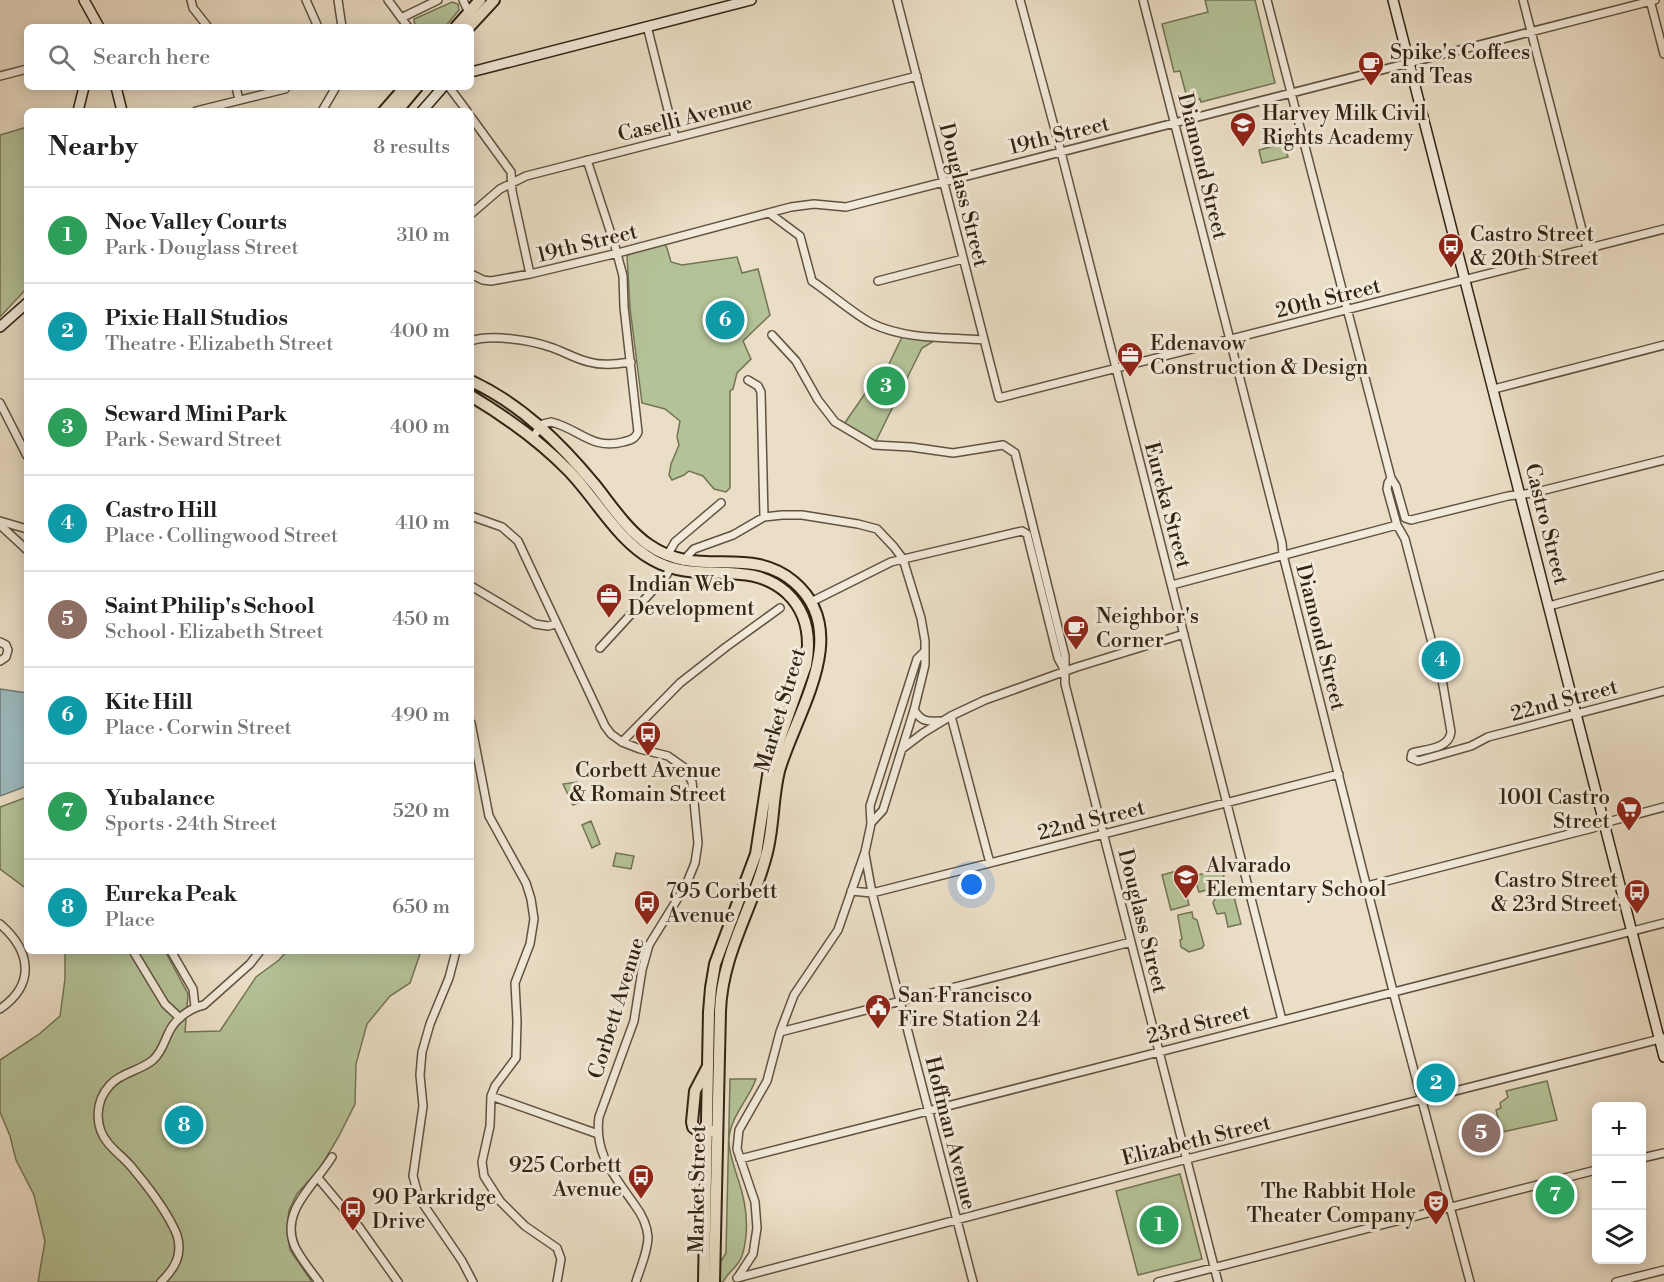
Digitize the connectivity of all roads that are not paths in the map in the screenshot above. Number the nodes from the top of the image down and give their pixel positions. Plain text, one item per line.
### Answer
1 (84, 0) edge
2 (191, 0) edge
3 (306, 0) edge
4 (338, 0) edge
5 (388, 0) edge
6 (438, 0) edge
7 (463, 0) edge
8 (480, 0) edge
9 (494, 0) edge
10 (751, 0) edge
11 (897, 0) edge
12 (1020, 0) edge
13 (1143, 0) edge
14 (1267, 0) edge
15 (1393, 0) edge
16 (1523, 0) edge
17 (1652, 0) edge
18 (718, 3) edge
19 (469, 13) junction
20 (401, 18) junction
21 (97, 24) edge
22 (205, 24) edge
23 (317, 24) edge
24 (342, 24) edge
25 (406, 24) edge
26 (459, 24) edge
27 (472, 24) edge
28 (648, 26) junction
29 (1531, 32) junction
30 (1664, 54) edge
31 (1409, 62) junction
32 (24, 70) edge
33 (474, 71) edge
34 (0, 76) edge
35 (917, 76) junction
36 (83, 90) edge
37 (117, 90) edge
38 (237, 90) edge
39 (281, 90) edge
40 (334, 90) edge
41 (402, 90) edge
42 (414, 90) edge
43 (440, 90) edge
44 (451, 90) edge
45 (1291, 93) junction
46 (239, 100) junction
47 (79, 108) edge
48 (121, 108) edge
49 (208, 108) edge
50 (324, 108) edge
51 (387, 108) edge
52 (400, 108) edge
53 (425, 108) edge
54 (465, 108) edge
55 (474, 121) edge
56 (1174, 123) junction
57 (675, 138) junction
58 (1061, 152) junction
59 (587, 160) junction
60 (512, 182) junction
61 (944, 182) junction
62 (474, 211) edge
63 (769, 213) junction
64 (1664, 229) edge
65 (1587, 249) junction
66 (618, 253) junction
67 (963, 259) junction
68 (530, 274) junction
69 (474, 276) edge
70 (1466, 280) junction
71 (878, 281) dead end
72 (24, 306) edge
73 (1347, 310) junction
74 (0, 327) edge
75 (772, 335) dead end
76 (474, 340) edge
77 (984, 340) junction
78 (1230, 340) junction
79 (1664, 345) edge
80 (631, 362) junction
81 (1115, 369) junction
82 (748, 380) dead end
83 (474, 383) edge
84 (1494, 389) junction
85 (474, 398) edge
86 (999, 398) joint
87 (0, 403) edge
88 (474, 407) edge
89 (501, 415) junction
90 (541, 428) junction
91 (532, 438) junction
92 (24, 450) edge
93 (1664, 460) edge
94 (1391, 478) junction
95 (1520, 494) junction
96 (721, 503) dead end
97 (474, 517) edge
98 (764, 517) junction
99 (0, 523) edge
100 (1397, 525) junction
101 (24, 527) edge
102 (24, 547) edge
103 (1283, 555) junction
104 (667, 556) junction
105 (903, 559) junction
106 (683, 561) junction
107 (670, 568) junction
108 (1664, 575) edge
109 (1172, 585) junction
110 (474, 588) edge
111 (811, 602) junction
112 (1549, 606) junction
113 (780, 608) dead end
114 (556, 624) junction
115 (1184, 634) junction
116 (0, 642) edge
117 (600, 648) dead end
118 (925, 651) junction
119 (0, 661) edge
120 (1065, 672) junction
121 (1664, 691) edge
122 (914, 710) junction
123 (1576, 713) junction
124 (951, 716) junction
125 (942, 721) junction
126 (622, 742) junction
127 (902, 749) junction
128 (475, 763) edge
129 (1339, 774) junction
130 (1228, 803) junction
131 (1664, 807) edge
132 (1604, 823) junction
133 (871, 824) junction
134 (1104, 834) junction
135 (865, 852) junction
136 (990, 863) junction
137 (1367, 886) junction
138 (851, 891) junction
139 (872, 893) junction
140 (1664, 923) edge
141 (0, 924) edge
142 (1632, 931) junction
143 (1131, 942) junction
144 (135, 954) edge
145 (173, 954) edge
146 (258, 954) edge
147 (455, 954) edge
148 (1393, 991) junction
149 (900, 1001) junction
150 (195, 1007) junction
151 (0, 1009) edge
152 (180, 1018) junction
153 (1282, 1020) junction
154 (780, 1032) junction
155 (1662, 1039) edge
156 (1160, 1051) junction
157 (1664, 1057) edge
158 (491, 1096) junction
159 (1421, 1099) junction
160 (928, 1110) junction
161 (718, 1125) junction
162 (707, 1132) junction
163 (598, 1134) junction
164 (1664, 1153) edge
165 (1646, 1157) edge
166 (332, 1158) dead end
167 (740, 1159) junction
168 (1187, 1159) junction
169 (1592, 1171) edge
170 (318, 1178) junction
171 (1451, 1207) junction
172 (956, 1219) junction
173 (1215, 1268) junction
174 (1664, 1270) edge
175 (736, 1280) edge
176 (162, 1282) edge
177 (318, 1282) edge
178 (398, 1282) edge
179 (473, 1282) edge
180 (557, 1282) edge
181 (636, 1282) edge
182 (704, 1282) edge
183 (714, 1282) edge
184 (972, 1282) edge
185 (1158, 1282) edge
186 (1218, 1282) edge
187 (1470, 1282) edge
188 (1616, 1282) edge

1 - 21 street
2 - 22 street
3 - 23 street
4 - 24 street
5 - 20 street
6 - 20 street
7 - 19 street
8 - 19 main road
9 - 27 main road
10 - 18 street
11 - 35 street, Douglass Street
12 - 58 street, Eureka Street
13 - 56 street, Diamond Street
14 - 45 street
15 - 31 street, Castro Street
16 - 29 street
17 - 29 street, 19th Street
17 - 30 street
18 - 28 street
19 - 26 main road
20 - 25 street
28 - 33 street
28 - 57 street
29 - 31 street, 19th Street
29 - 65 street
31 - 45 street, 19th Street
31 - 70 street, Castro Street
32 - 34 street
35 - 57 street, Caselli Avenue
35 - 61 street, Douglass Street
36 - 47 street
37 - 48 street
38 - 46 street
39 - 46 street
40 - 50 street
41 - 51 main road
42 - 52 main road
43 - 53 street
44 - 54 street
45 - 56 street, 19th Street
45 - 73 street
46 - 49 street
55 - 60 street
56 - 58 street, 19th Street
56 - 78 street, Diamond Street
57 - 59 street, Caselli Avenue
58 - 61 street, 19th Street
58 - 81 street, Eureka Street
59 - 60 street, Caselli Avenue
59 - 66 street
60 - 62 street, Caselli Avenue
60 - 68 street
61 - 63 street, 19th Street
61 - 67 street, Douglass Street
63 - 66 street, 19th Street
63 - 77 street
64 - 65 street, 20th Street
65 - 70 street, 20th Street
66 - 68 street, 19th Street
66 - 80 street
67 - 71 street
67 - 77 street, Douglass Street
68 - 69 street, 19th Street
70 - 73 street, 20th Street
70 - 84 street, Castro Street
72 - 74 street
73 - 78 street, 20th Street
73 - 94 street
75 - 120 street, Douglass Street
76 - 80 street
77 - 86 street, Douglass Street
78 - 81 street, 20th Street
78 - 103 street, Diamond Street
79 - 84 street
80 - 90 street
81 - 86 street, 20th Street
81 - 109 street, Eureka Street
82 - 98 street
83 - 90 main road, Market Street
84 - 95 street, Castro Street
85 - 89 main road, Market Street
87 - 92 street
88 - 89 main road
89 - 91 main road, Market Street
90 - 91 street
90 - 104 main road, Market Street
91 - 107 main road, Market Street
93 - 95 street
94 - 95 street
94 - 100 street
95 - 112 street, Castro Street
96 - 104 street
97 - 114 street, Corbett Avenue
98 - 105 street
98 - 106 street
99 - 101 street
99 - 102 street
100 - 103 street
100 - 123 street, 22nd Street
103 - 109 street
103 - 129 street, Diamond Street
104 - 106 main road, Market Street
105 - 111 street
105 - 118 street
105 - 120 street, Douglass Street
106 - 111 main road, Market Street
107 - 117 street
107 - 162 main road, Market Street
108 - 112 street
109 - 115 street, Eureka Street
110 - 114 street
111 - 161 main road, Market Street
112 - 123 street, Castro Street
113 - 126 street
114 - 126 street, Corbett Avenue
115 - 120 street
115 - 130 street, Eureka Street
116 - 119 street
118 - 122 street
118 - 133 street
120 - 124 street
120 - 134 street, Douglass Street
121 - 123 street, 22nd Street
122 - 125 street
122 - 127 street
123 - 132 street, Castro Street
124 - 125 street
124 - 136 street
125 - 127 street
126 - 163 street, Corbett Avenue
127 - 133 street
128 - 158 street
129 - 130 street, 22nd Street
129 - 137 street, Diamond Street
130 - 134 street, 22nd Street
130 - 153 street, Eureka Street
131 - 132 street
132 - 137 street
132 - 142 street, Castro Street
133 - 135 street
134 - 136 street, 22nd Street
134 - 143 street, Douglass Street
135 - 138 street
135 - 139 street, Hoffman Avenue
136 - 139 street, 22nd Street
137 - 148 street, Diamond Street
138 - 139 street, 22nd Street
138 - 154 street
139 - 149 street, Hoffman Avenue
140 - 142 street, 23rd Street
141 - 151 street
142 - 148 street, 23rd Street
142 - 155 street, Castro Street
143 - 149 street
143 - 156 street, Douglass Street
144 - 152 street
145 - 150 street
146 - 150 street
147 - 179 street
148 - 153 street, 23rd Street
148 - 159 street, Diamond Street
149 - 154 street
149 - 160 street, Hoffman Avenue
150 - 152 street
152 - 176 street
153 - 156 street, 23rd Street
154 - 167 street
155 - 157 street, Castro Street
155 - 159 street, Elizabeth Street
156 - 160 street, 23rd Street
156 - 168 street, Douglass Street
158 - 163 street
158 - 180 street
159 - 168 street, Elizabeth Street
159 - 171 street, Diamond Street
160 - 167 street, 23rd Street
160 - 172 street, Hoffman Avenue
161 - 162 main road
161 - 183 main road, Market Street
162 - 182 main road, Market Street
163 - 181 street, Corbett Avenue
164 - 165 street
166 - 170 street
167 - 175 street
168 - 172 street, Elizabeth Street
168 - 173 street, Douglass Street
169 - 171 street
170 - 177 street
170 - 178 street
171 - 173 street
171 - 187 street, Diamond Street
172 - 175 street, Elizabeth Street
172 - 184 street, Hoffman Avenue
173 - 185 street
173 - 186 street, Douglass Street
174 - 188 street

